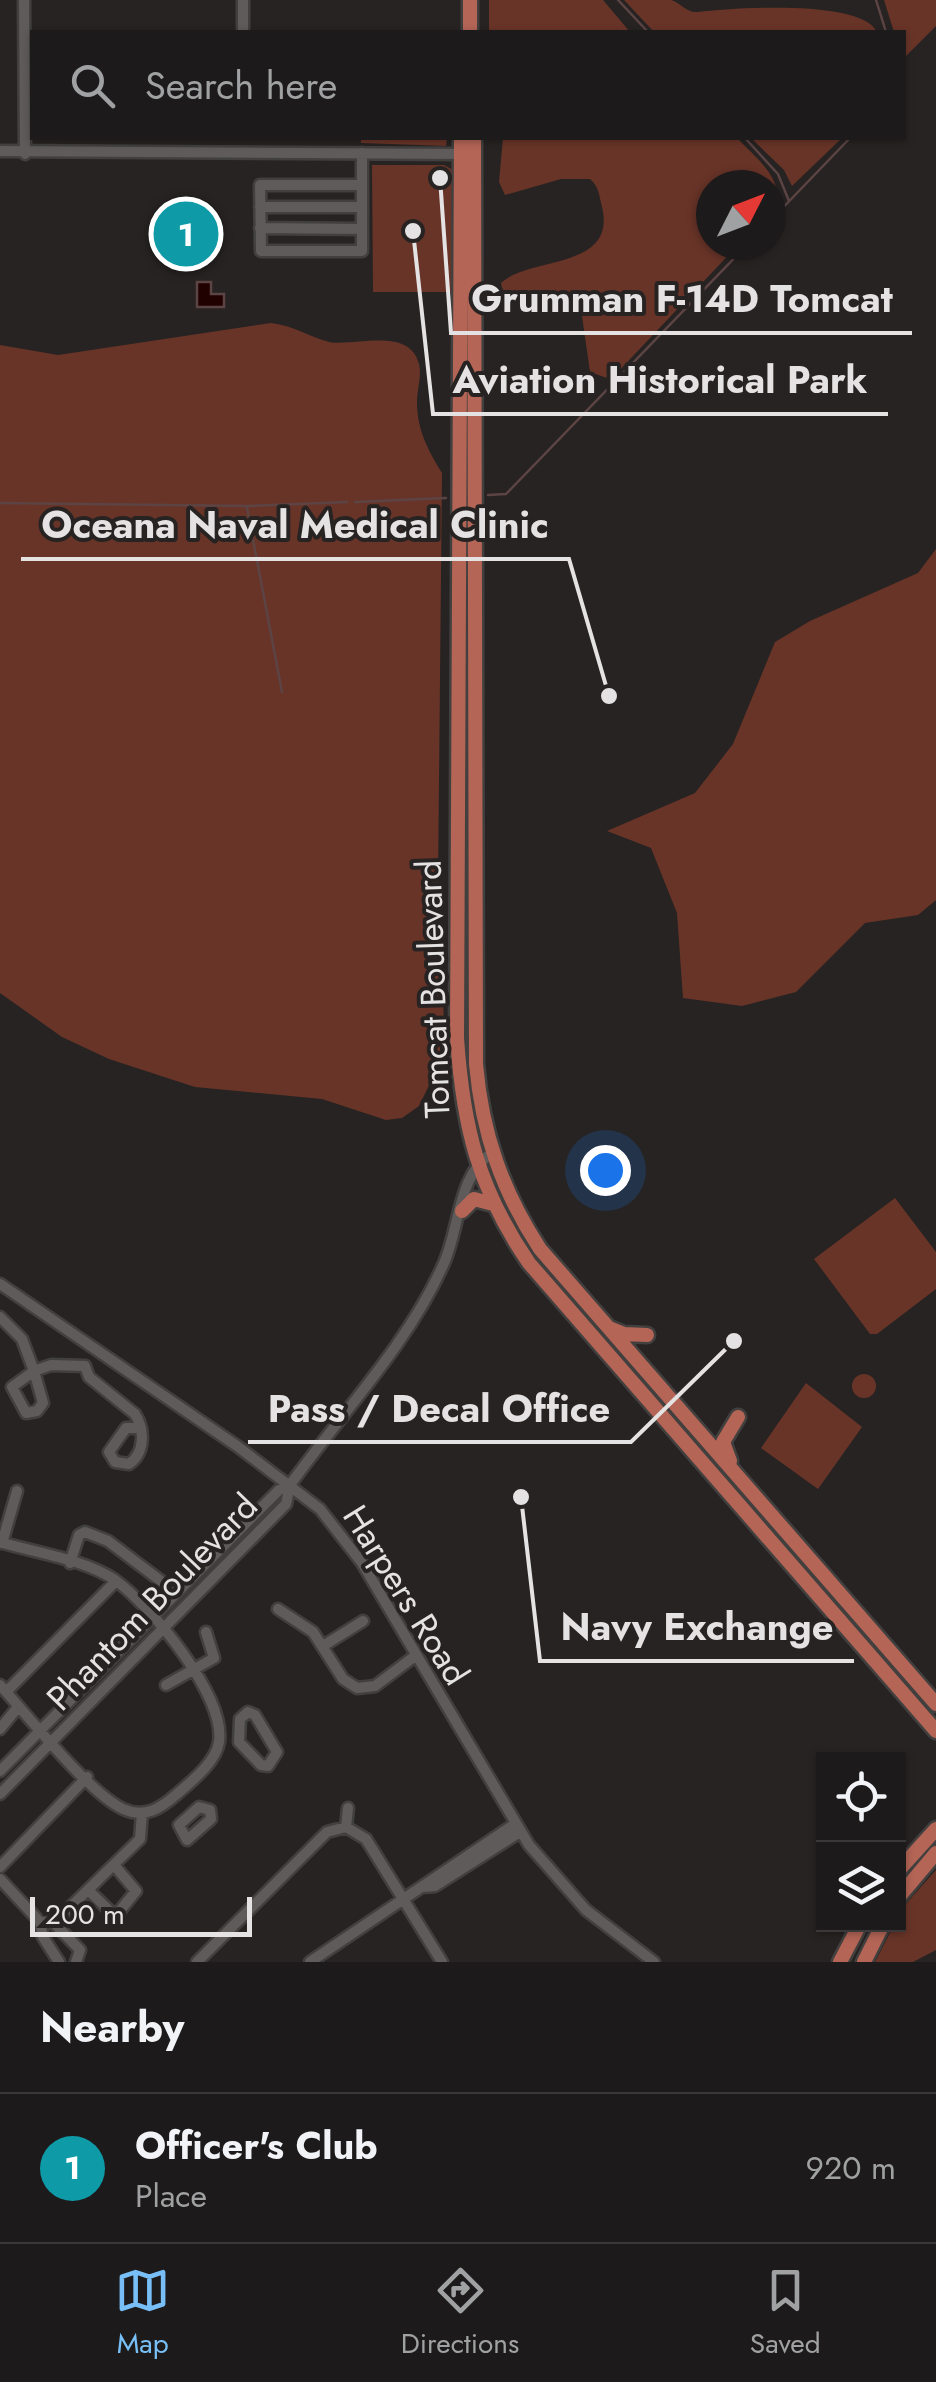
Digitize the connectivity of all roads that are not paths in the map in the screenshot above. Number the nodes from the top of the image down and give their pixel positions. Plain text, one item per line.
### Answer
1 (24, 0) edge
2 (243, 0) edge
3 (470, 0) edge
4 (243, 30) edge
5 (470, 30) edge
6 (243, 140) edge
7 (463, 140) edge
8 (473, 140) edge
9 (0, 150) edge
10 (243, 152) junction
11 (362, 153) junction
12 (25, 154) junction
13 (468, 154) junction
14 (362, 185) junction
15 (362, 206) junction
16 (260, 207) junction
17 (260, 228) junction
18 (362, 229) junction
19 (492, 1153) junction
20 (476, 1163) junction
21 (493, 1204) junction
22 (462, 1212) junction
23 (0, 1284) edge
24 (0, 1317) edge
25 (606, 1326) junction
26 (647, 1335) dead end
27 (95, 1352) junction
28 (84, 1370) junction
29 (738, 1417) dead end
30 (141, 1428) dead end
31 (290, 1485) junction
32 (17, 1491) dead end
33 (750, 1491) junction
34 (1, 1542) edge
35 (70, 1562) junction
36 (116, 1581) junction
37 (161, 1582) dead end
38 (278, 1609) dead end
39 (153, 1616) junction
40 (364, 1620) dead end
41 (165, 1628) junction
42 (206, 1632) dead end
43 (323, 1646) junction
44 (415, 1656) junction
45 (193, 1670) junction
46 (914, 1680) junction
47 (166, 1685) dead end
48 (3, 1689) edge
49 (936, 1694) edge
50 (936, 1704) edge
51 (18, 1707) junction
52 (0, 1728) edge
53 (934, 1729) edge
54 (39, 1732) junction
55 (220, 1738) junction
56 (239, 1742) junction
57 (51, 1744) junction
58 (0, 1771) edge
59 (88, 1777) junction
60 (180, 1792) junction
61 (0, 1794) edge
62 (348, 1808) dead end
63 (194, 1810) dead end
64 (142, 1813) junction
65 (346, 1828) junction
66 (518, 1828) junction
67 (936, 1829) edge
68 (936, 1852) edge
69 (906, 1862) edge
70 (114, 1865) junction
71 (0, 1868) edge
72 (0, 1879) edge
73 (906, 1888) edge
74 (88, 1891) junction
75 (402, 1900) junction
76 (40, 1922) junction
77 (54, 1923) junction
78 (856, 1932) edge
79 (879, 1932) edge
80 (315, 1960) edge
81 (59, 1962) edge
82 (76, 1962) edge
83 (197, 1962) edge
84 (442, 1962) edge
85 (654, 1962) edge
86 (840, 1962) edge
87 (864, 1962) edge

1 - 12 street
2 - 4 street
3 - 5 main road
6 - 10 street
7 - 13 main road, Tomcat Boulevard
8 - 13 main road, Tomcat Boulevard
9 - 12 street
10 - 11 street
10 - 12 street
11 - 13 street
11 - 14 street
13 - 19 main road, Tomcat Boulevard
13 - 20 main road, Tomcat Boulevard
14 - 15 street
14 - 16 street
15 - 16 street
15 - 18 street
16 - 17 street
17 - 18 street
17 - 18 street
19 - 20 street
19 - 25 main road, Tomcat Boulevard
20 - 21 main road, Tomcat Boulevard
20 - 22 street, Phantom Boulevard
21 - 22 main road
21 - 53 main road, Tomcat Boulevard
22 - 31 street, Phantom Boulevard
23 - 27 street, Harpers Road
24 - 28 street
25 - 26 main road
25 - 33 main road, Tomcat Boulevard
27 - 28 street
27 - 31 street, Harpers Road
28 - 30 street
29 - 33 main road
31 - 39 street, Phantom Boulevard
31 - 41 street, Phantom Boulevard
31 - 44 street, Harpers Road
32 - 34 street
33 - 46 main road, Tomcat Boulevard
34 - 35 street
35 - 36 street
35 - 37 street
36 - 39 street
36 - 48 street
38 - 43 street
39 - 41 street
39 - 54 street, Phantom Boulevard
40 - 43 street
41 - 45 street
41 - 57 street, Phantom Boulevard
42 - 45 street
43 - 44 street
44 - 66 street, Harpers Road
45 - 47 street
45 - 55 street
46 - 49 main road
46 - 50 main road, Tomcat Boulevard
48 - 51 street
51 - 52 street
51 - 54 street
54 - 57 street
54 - 58 street, Phantom Boulevard
55 - 56 street
55 - 60 street
56 - 56 street
57 - 59 street
57 - 61 street, Phantom Boulevard
59 - 64 street
59 - 71 street
60 - 63 street
60 - 64 street
62 - 65 street
64 - 70 street
65 - 75 street
65 - 83 street
66 - 75 street
66 - 85 street, Harpers Road
67 - 69 main road
68 - 73 main road
70 - 74 street
70 - 74 street
72 - 76 street
74 - 77 street
75 - 80 street
75 - 84 street
76 - 77 street
76 - 81 street
77 - 82 street
78 - 86 main road
79 - 87 main road

